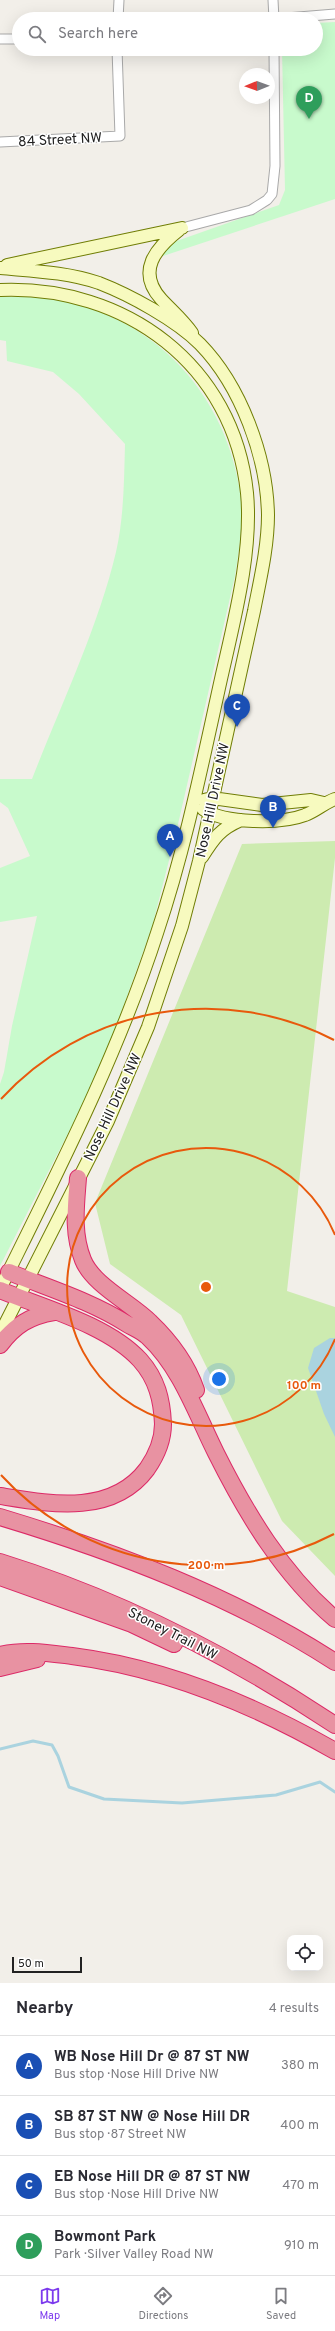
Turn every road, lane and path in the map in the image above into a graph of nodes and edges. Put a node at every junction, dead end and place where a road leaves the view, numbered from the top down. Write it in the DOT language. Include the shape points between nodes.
graph roads {
  1 [pos="120,0"];
  2 [pos="273,0"];
  3 [pos="119,12"];
  4 [pos="274,12"];
  5 [pos="335,14"];
  6 [pos="323,15"];
  7 [pos="12,38"];
  8 [pos="0,39"];
  9 [pos="117,56"];
  10 [pos="274,56"];
  11 [pos="0,142"];
  12 [pos="182,228"];
  13 [pos="0,267"];
  14 [pos="0,290"];
  15 [pos="198,342"];
  16 [pos="212,798"];
  17 [pos="329,801"];
  18 [pos="193,802"];
  19 [pos="208,813"];
  20 [pos="242,820"];
  21 [pos="199,861"];
  22 [pos="78,1178"];
  23 [pos="9,1272"];
  24 [pos="28,1279"];
  25 [pos="0,1290"];
  26 [pos="18,1297"];
  27 [pos="54,1312"];
  28 [pos="0,1334"];
  29 [pos="0,1345"];
  30 [pos="216,1452"];
  31 [pos="0,1496"];
  32 [pos="0,1518"];
  33 [pos="0,1562"];
  34 [pos="0,1577"];
  35 [pos="335,1619"];
  36 [pos="0,1655"];
  37 [pos="81,1657"];
  38 [pos="335,1662"];
  39 [pos="0,1668"];
  40 [pos="251,1674"];
  41 [pos="335,1725"];
  42 [pos="335,1751"];
  1 -- 3 [label="street"];
  2 -- 4 [label="street"];
  5 -- 6 [label="street"];
  7 -- 8 [label="street"];
  9 -- 11 [label="street, 84 Street NW" via="120,136"];
  10 -- 12 [label="street" via="275,166 272,194 252,210"];
  12 -- 13 [label="main road"];
  12 -- 15 [label="main road" via="157,249 151,262 150,276 157,295 185,323"];
  13 -- 15 [label="main road, Nose Hill Drive NW" via="58,273 98,283 133,298"];
  14 -- 18 [label="main road, Nose Hill Drive NW" via="53,292 77,297 103,305 147,328 191,365 218,402 240,450 247,492 246,550 233,623"];
  15 -- 16 [label="main road, Nose Hill Drive NW" via="238,398 254,437 264,480 268,516 262,570"];
  16 -- 17 [label="main road" via="262,804"];
  16 -- 18 [label="main road"];
  16 -- 19 [label="main road, Nose Hill Drive NW"];
  17 -- 20 [label="main road" via="305,815 286,819"];
  18 -- 19 [label="main road"];
  18 -- 23 [label="main road, Nose Hill Drive NW" via="160,925 137,990 79,1128"];
  19 -- 20 [label="main road"];
  19 -- 21 [label="main road, Nose Hill Drive NW"];
  20 -- 21 [label="main road" via="227,826 216,835"];
  21 -- 22 [label="main road, Nose Hill Drive NW" via="182,926 148,1027 108,1121"];
  22 -- 24 [label="main road, Nose Hill Drive NW"];
  22 -- 30 [label="highway" via="76,1232 83,1261 112,1292 150,1321 183,1361 194,1384"];
  23 -- 24 [label="highway"];
  23 -- 25 [label="main road, Nose Hill Drive NW"];
  24 -- 26 [label="main road, Nose Hill Drive NW"];
  24 -- 30 [label="highway" via="93,1305 147,1336 184,1385"];
  25 -- 26 [label="highway"];
  26 -- 27 [label="highway"];
  26 -- 28 [label="main road, Nose Hill Drive NW"];
  27 -- 29 [label="highway" via="25,1320"];
  27 -- 31 [label="highway" via="100,1331 123,1344 150,1372 160,1398 163,1431 160,1445 141,1477 117,1495 83,1503 62,1504"];
  30 -- 35 [label="highway" via="243,1504 264,1537 291,1574"];
  32 -- 38 [label="highway" via="102,1550 178,1580 242,1609"];
  33 -- 40 [label="highway, Stoney Trail NW" via="57,1580 141,1615"];
  34 -- 40 [label="highway" via="132,1624 206,1659"];
  36 -- 37 [label="highway" via="29,1651"];
  37 -- 39 [label="highway" via="44,1658"];
  37 -- 42 [label="highway" via="152,1671 195,1685 244,1704"];
  40 -- 41 [label="highway, Stoney Trail NW"];
}
